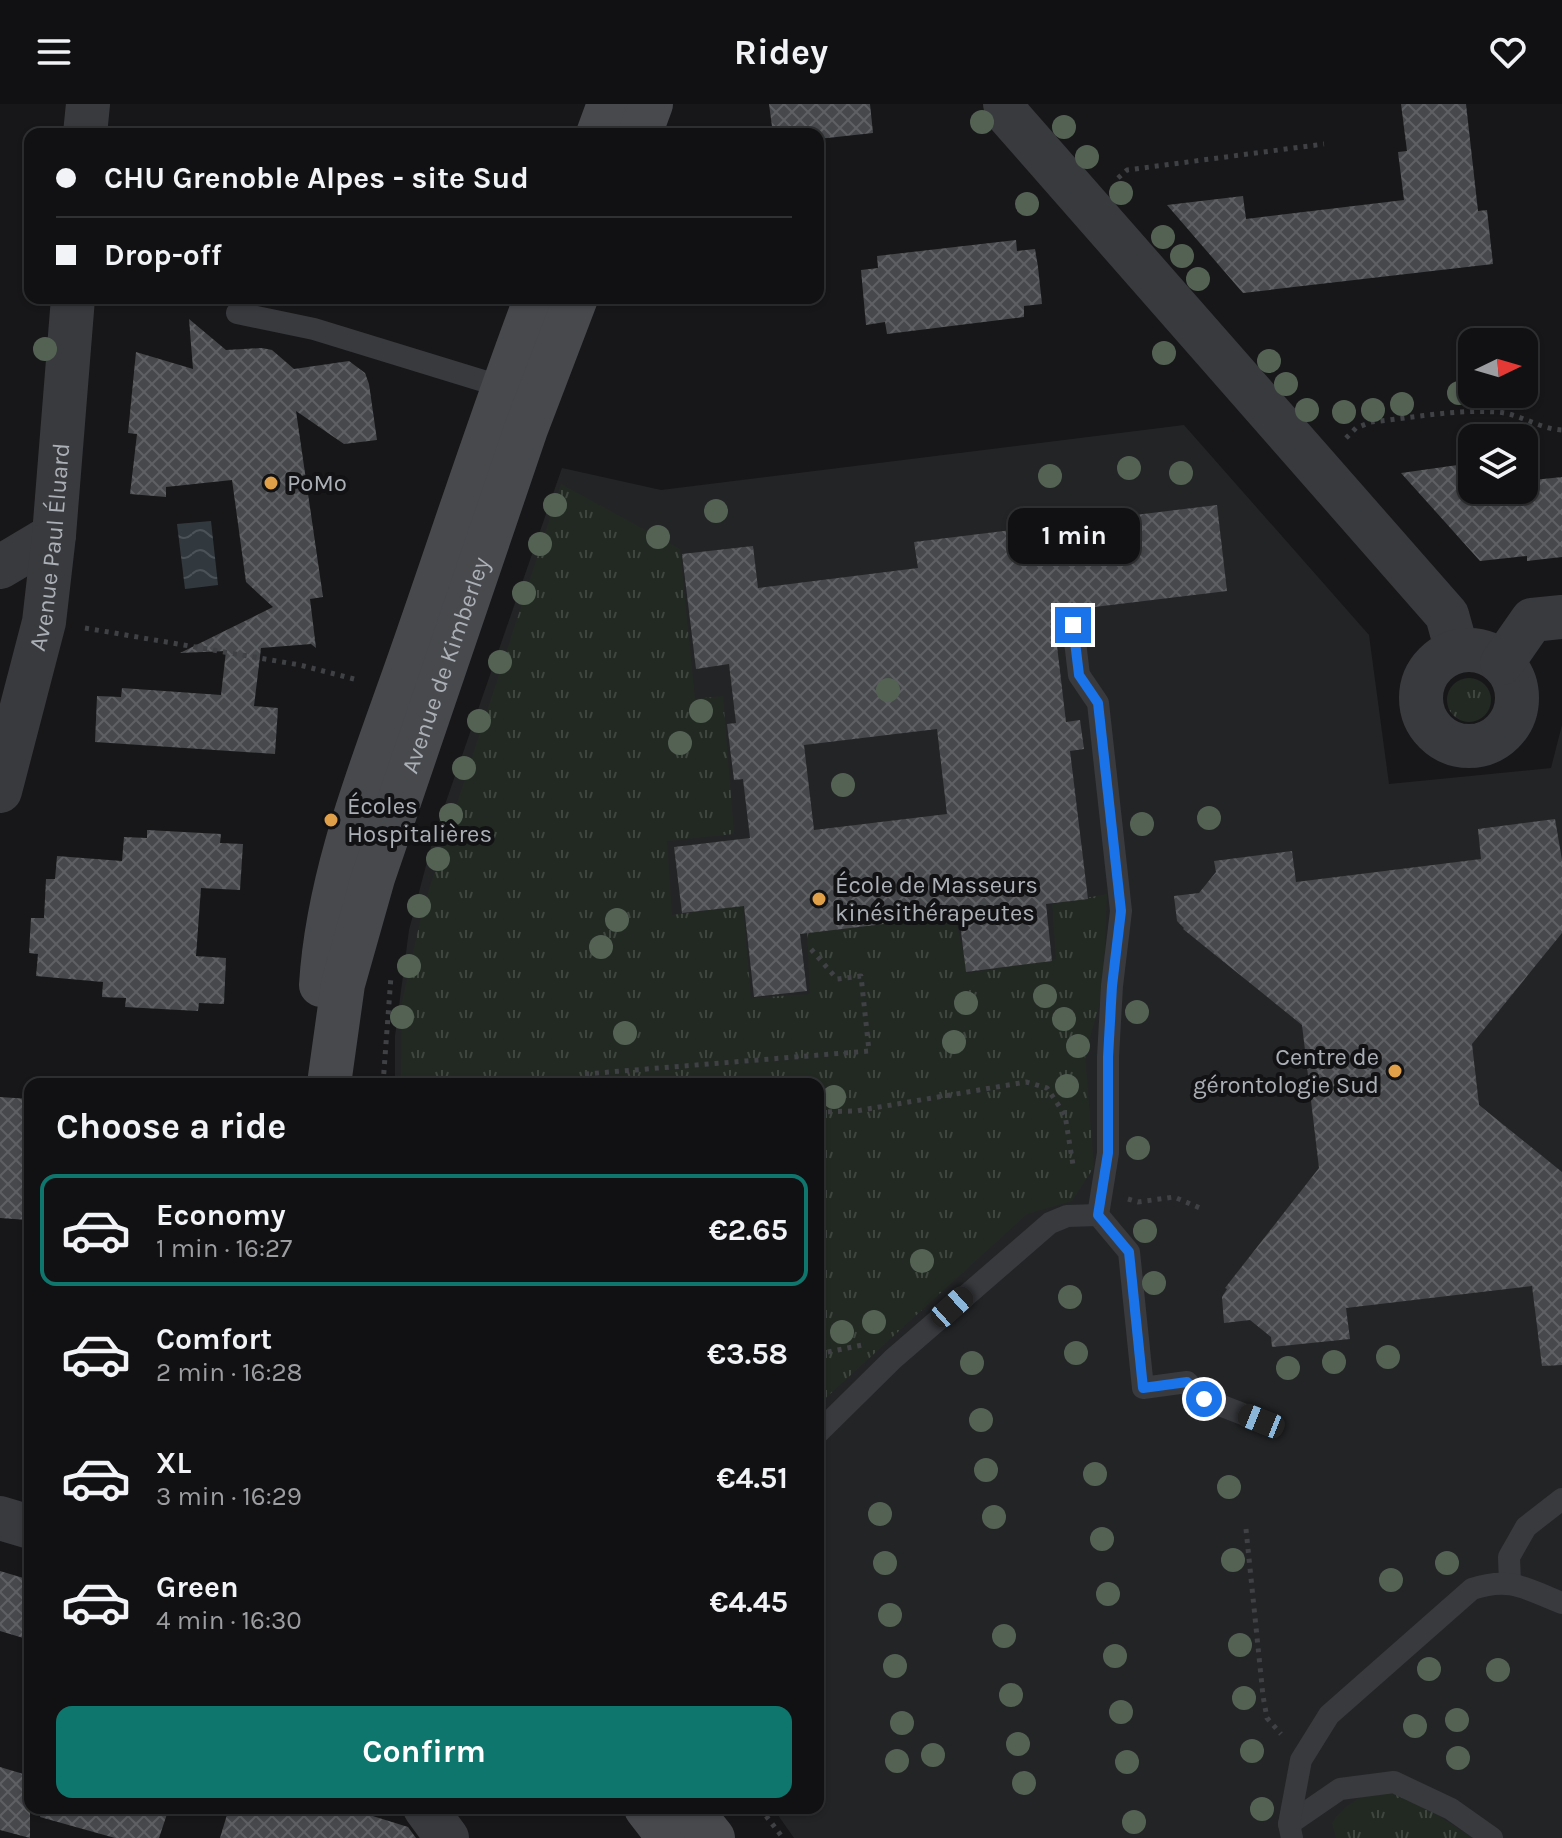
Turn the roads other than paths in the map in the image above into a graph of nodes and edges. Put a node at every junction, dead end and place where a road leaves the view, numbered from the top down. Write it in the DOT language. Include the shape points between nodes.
graph roads {
  1 [pos="88,104"];
  2 [pos="609,104"];
  3 [pos="651,104"];
  4 [pos="1005,104"];
  5 [pos="86,128"];
  6 [pos="600,128"];
  7 [pos="642,128"];
  8 [pos="73,304"];
  9 [pos="534,304"];
  10 [pos="574,304"];
  11 [pos="237,313"];
  12 [pos="503,387"];
  13 [pos="54,535"];
  14 [pos="0,567"];
  15 [pos="1562,617"];
  16 [pos="1073,625"];
  17 [pos="1457,651"];
  18 [pos="1502,663"];
  19 [pos="0,791"];
  20 [pos="327,1078"];
  21 [pos="328,1078"];
  22 [pos="1098,1215"];
  23 [pos="1261,1421"];
  24 [pos="824,1427"];
  25 [pos="1562,1499"];
  26 [pos="0,1518"];
  27 [pos="24,1525"];
  28 [pos="1510,1583"];
  29 [pos="1562,1603"];
  30 [pos="429,1814"];
  31 [pos="651,1814"];
  32 [pos="694,1814"];
  33 [pos="1290,1831"];
  34 [pos="447,1838"];
  35 [pos="669,1838"];
  36 [pos="713,1838"];
  37 [pos="1492,1838"];
  1 -- 5 [label="street"];
  2 -- 6 [label="main road"];
  3 -- 7 [label="main road"];
  4 -- 17 [label="street" via="1009,116 1447,615"];
  8 -- 13 [label="street, Avenue Paul Éluard"];
  9 -- 12 [label="main road, Avenue de Kimberley"];
  10 -- 21 [label="main road, Avenue de Kimberley" via="373,878 343,984"];
  11 -- 12 [label="lane" via="314,329"];
  12 -- 20 [label="main road, Avenue de Kimberley" via="335,883 320,995"];
  13 -- 14 [label="street"];
  13 -- 19 [label="street, Avenue Paul Éluard" via="44,622"];
  15 -- 18 [label="street" via="1532,620"];
  16 -- 22 [label="lane" via="1079,675 1098,703 1121,911 1108,1057 1108,1153"];
  17 -- 18 [label="street" via="1489,654"];
  17 -- 18 [label="street" via="1431,668 1420,697 1430,727 1456,745 1487,743 1510,722 1517,691"];
  22 -- 23 [label="lane" via="1129,1252 1143,1388 1187,1382 1204,1399"];
  22 -- 24 [label="lane" via="1067,1216 1050,1223 893,1359"];
  25 -- 28 [label="lane" via="1526,1527 1509,1557"];
  26 -- 27 [label="street"];
  28 -- 29 [label="lane"];
  28 -- 33 [label="lane" via="1472,1589 1329,1715 1301,1760"];
  30 -- 34 [label="street"];
  31 -- 35 [label="main road"];
  32 -- 36 [label="main road"];
  33 -- 37 [label="lane" via="1340,1789 1394,1782 1451,1809"];
}
